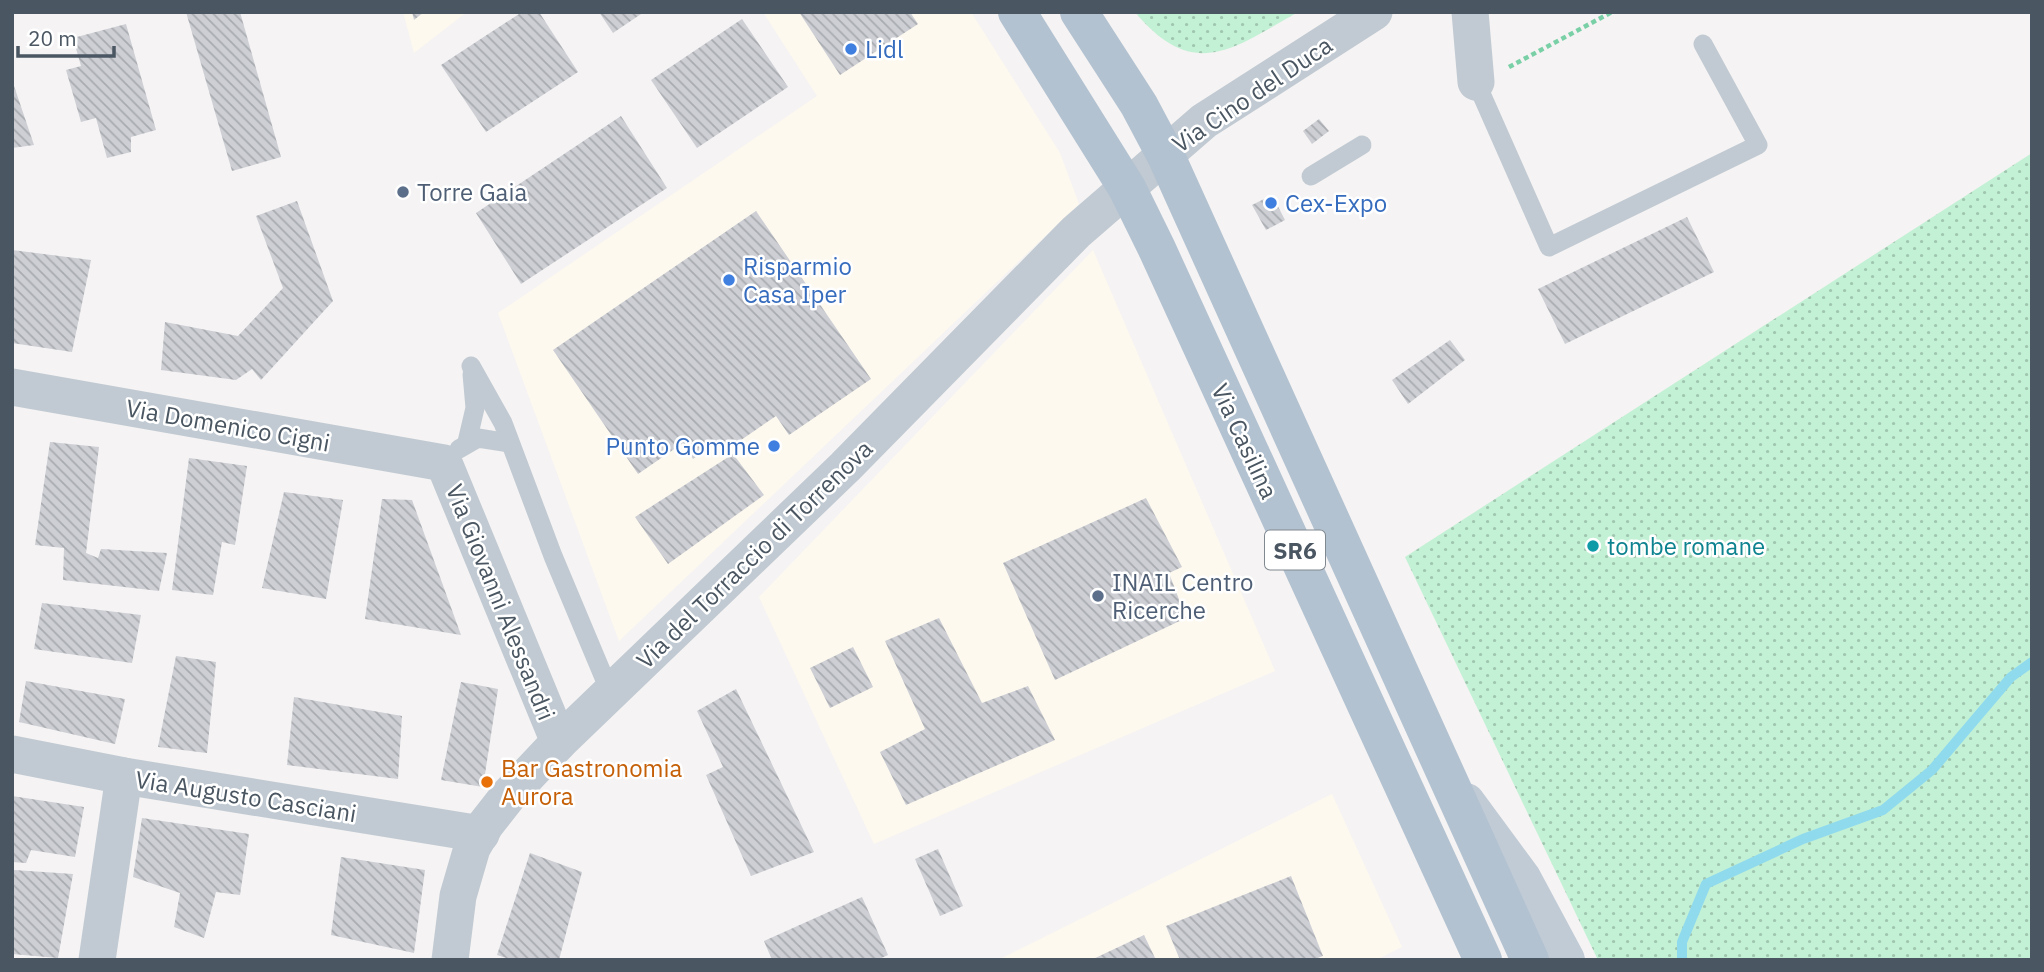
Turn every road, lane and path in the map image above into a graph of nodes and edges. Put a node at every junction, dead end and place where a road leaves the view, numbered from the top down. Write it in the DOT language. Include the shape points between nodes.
graph roads {
  1 [pos="1017,12"];
  2 [pos="1079,12"];
  3 [pos="1374,12"];
  4 [pos="1471,12"];
  5 [pos="1612,12"];
  6 [pos="1703,44"];
  7 [pos="1476,82"];
  8 [pos="1362,145"];
  9 [pos="1165,154"];
  10 [pos="1311,176"];
  11 [pos="1127,188"];
  12 [pos="12,387"];
  13 [pos="510,443"];
  14 [pos="455,452"];
  15 [pos="610,692"];
  16 [pos="559,742"];
  17 [pos="12,754"];
  18 [pos="124,776"];
  19 [pos="1447,778"];
  20 [pos="481,834"];
  21 [pos="1462,914"];
  22 [pos="97,960"];
  23 [pos="450,960"];
  24 [pos="1470,960"];
  25 [pos="1483,960"];
  26 [pos="1530,960"];
  27 [pos="1566,960"];
  1 -- 11 [label="main road, Via Casilina / SR6"];
  2 -- 9 [label="main road, Via Casilina / SR6"];
  3 -- 9 [label="street, Via Cino del Duca" via="1204,121"];
  4 -- 7 [label="street"];
  5 -- 7 [label="path"];
  6 -- 7 [label="lane" via="1758,145 1549,247"];
  8 -- 10 [label="lane"];
  9 -- 11 [label="street, Via Cino del Duca"];
  9 -- 19 [label="main road, Via Casilina / SR6"];
  11 -- 15 [label="street, Via del Torraccio di Torrenova" via="1076,232 845,467"];
  11 -- 21 [label="main road, Via Casilina / SR6"];
  12 -- 14 [label="street, Via Domenico Cigni"];
  13 -- 14 [label="lane" via="484,438"];
  13 -- 14 [label="lane" via="497,408 471,366 475,408"];
  13 -- 15 [label="lane"];
  14 -- 16 [label="street, Via Giovanni Alessandri"];
  15 -- 16 [label="street, Via del Torraccio di Torrenova"];
  16 -- 20 [label="street, Via del Torraccio di Torrenova" via="508,796"];
  17 -- 18 [label="street, Via Augusto Casciani"];
  18 -- 20 [label="street, Via Augusto Casciani"];
  18 -- 22 [label="street"];
  19 -- 26 [label="main road, Via Casilina / SR6"];
  19 -- 27 [label="main road" via="1522,878"];
  20 -- 23 [label="street, Via del Torraccio di Torrenova" via="462,877"];
  21 -- 24 [label="main road"];
  21 -- 25 [label="main road, Via Casilina / SR6"];
}
